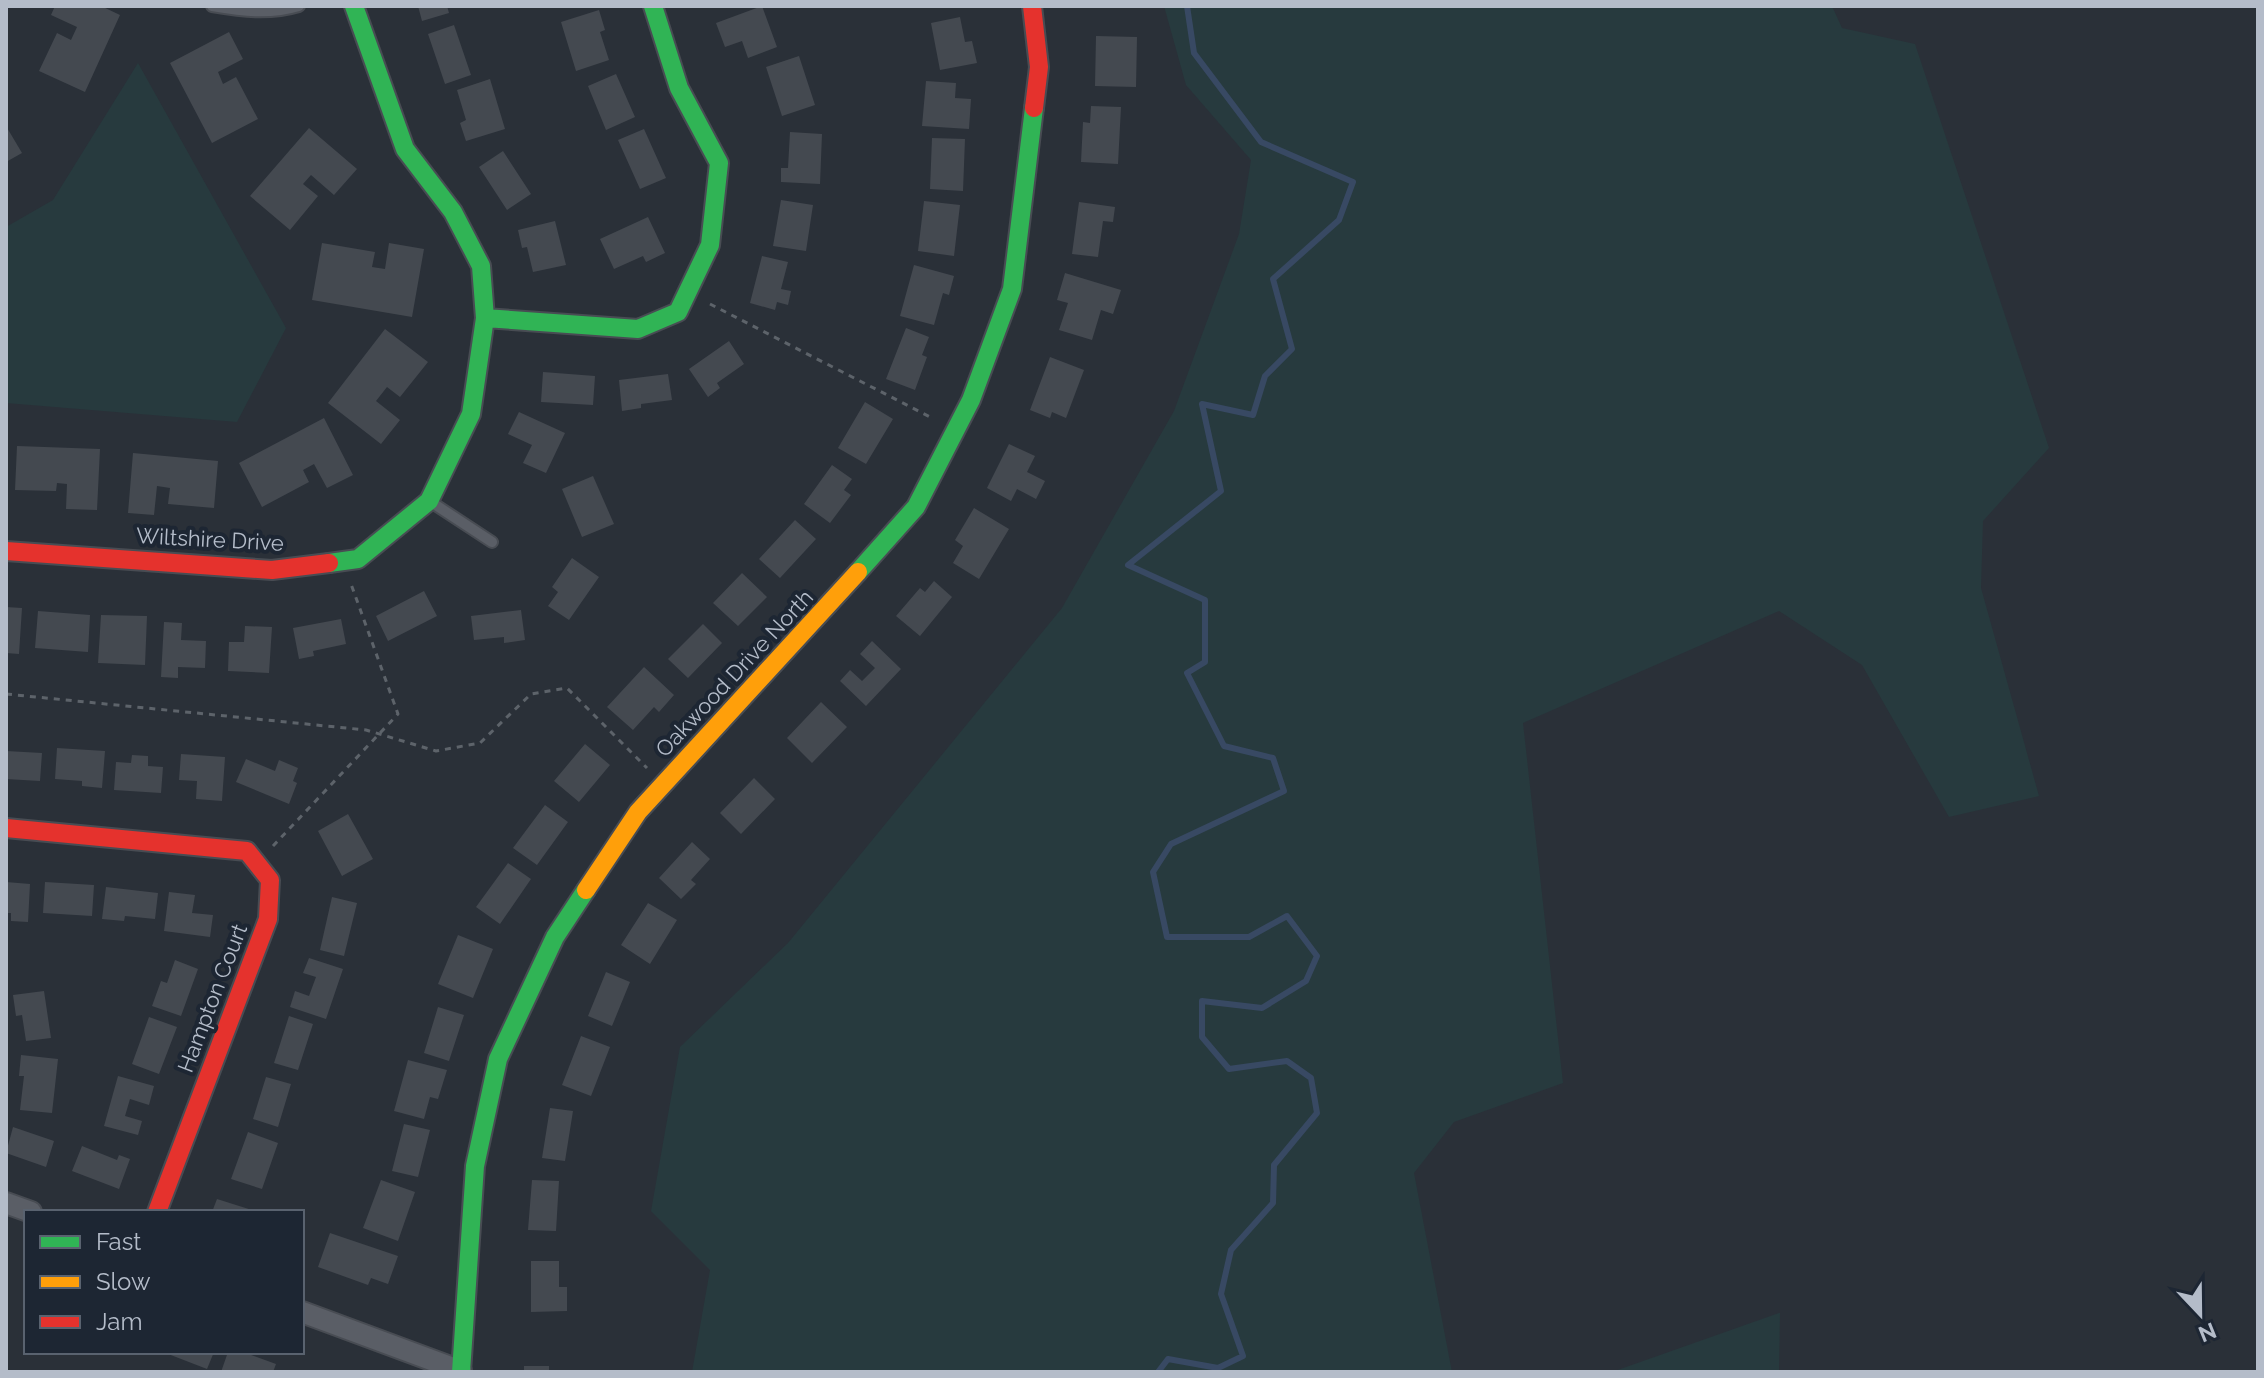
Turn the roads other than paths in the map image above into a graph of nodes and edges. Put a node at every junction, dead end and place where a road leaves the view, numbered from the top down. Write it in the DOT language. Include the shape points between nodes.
graph roads {
  1 [pos="212,6"];
  2 [pos="299,6"];
  3 [pos="354,6"];
  4 [pos="653,6"];
  5 [pos="1032,6"];
  6 [pos="485,318"];
  7 [pos="429,501"];
  8 [pos="492,542"];
  9 [pos="6,551"];
  10 [pos="6,828"];
  11 [pos="6,1203"];
  12 [pos="25,1210"];
  13 [pos="158,1210"];
  14 [pos="304,1313"];
  15 [pos="461,1371"];
  1 -- 2 [label="lane" via="248,12"];
  3 -- 6 [label="street, Wiltshire Drive" via="405,149 453,212 481,266"];
  4 -- 6 [label="street" via="679,88 719,163 710,245 678,312 638,329"];
  5 -- 15 [label="street, Oakwood Drive North" via="1039,67 1012,289 971,400 916,507 638,812 555,937 498,1059 475,1166"];
  6 -- 7 [label="street, Wiltshire Drive" via="471,414"];
  7 -- 8 [label="lane"];
  7 -- 9 [label="street, Wiltshire Drive" via="358,559 272,570"];
  10 -- 13 [label="street, Hampton Court" via="247,851 270,880 268,919"];
  11 -- 12 [label="street"];
  14 -- 15 [label="street"];
}
